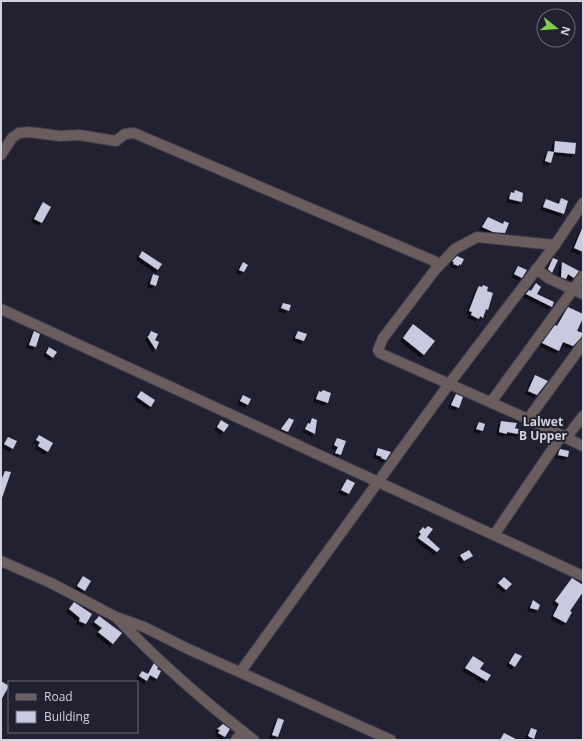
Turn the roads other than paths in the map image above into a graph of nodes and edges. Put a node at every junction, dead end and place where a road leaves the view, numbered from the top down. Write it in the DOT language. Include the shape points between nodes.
graph roads {
  1 [pos="1,155"];
  2 [pos="583,203"];
  3 [pos="555,245"];
  4 [pos="439,266"];
  5 [pos="536,269"];
  6 [pos="583,276"];
  7 [pos="573,289"];
  8 [pos="583,294"];
  9 [pos="1,309"];
  10 [pos="583,344"];
  11 [pos="450,384"];
  12 [pos="491,402"];
  13 [pos="583,416"];
  14 [pos="528,419"];
  15 [pos="564,436"];
  16 [pos="583,446"];
  17 [pos="377,482"];
  18 [pos="494,535"];
  19 [pos="1,561"];
  20 [pos="583,576"];
  21 [pos="116,617"];
  22 [pos="241,671"];
  23 [pos="243,731"];
  24 [pos="236,740"];
  25 [pos="254,740"];
  26 [pos="391,740"];
  1 -- 4 [label="street" via="12,138 19,133 79,135 116,141 125,134 134,133 434,261"];
  2 -- 3 [label="street"];
  3 -- 4 [label="street" via="477,237 455,249"];
  3 -- 5 [label="street"];
  4 -- 11 [label="street" via="383,338 378,350"];
  5 -- 7 [label="street" via="550,279"];
  5 -- 11 [label="street"];
  6 -- 7 [label="street"];
  7 -- 8 [label="street"];
  7 -- 12 [label="street"];
  9 -- 17 [label="street"];
  10 -- 14 [label="street"];
  11 -- 12 [label="street"];
  11 -- 17 [label="street"];
  12 -- 14 [label="street"];
  13 -- 15 [label="street"];
  14 -- 15 [label="street"];
  15 -- 16 [label="street"];
  15 -- 18 [label="street"];
  17 -- 18 [label="street"];
  17 -- 22 [label="street"];
  18 -- 20 [label="street"];
  19 -- 21 [label="street" via="51,583"];
  21 -- 22 [label="street"];
  21 -- 23 [label="street" via="138,641"];
  22 -- 26 [label="street"];
  23 -- 24 [label="street"];
  23 -- 25 [label="street"];
}
